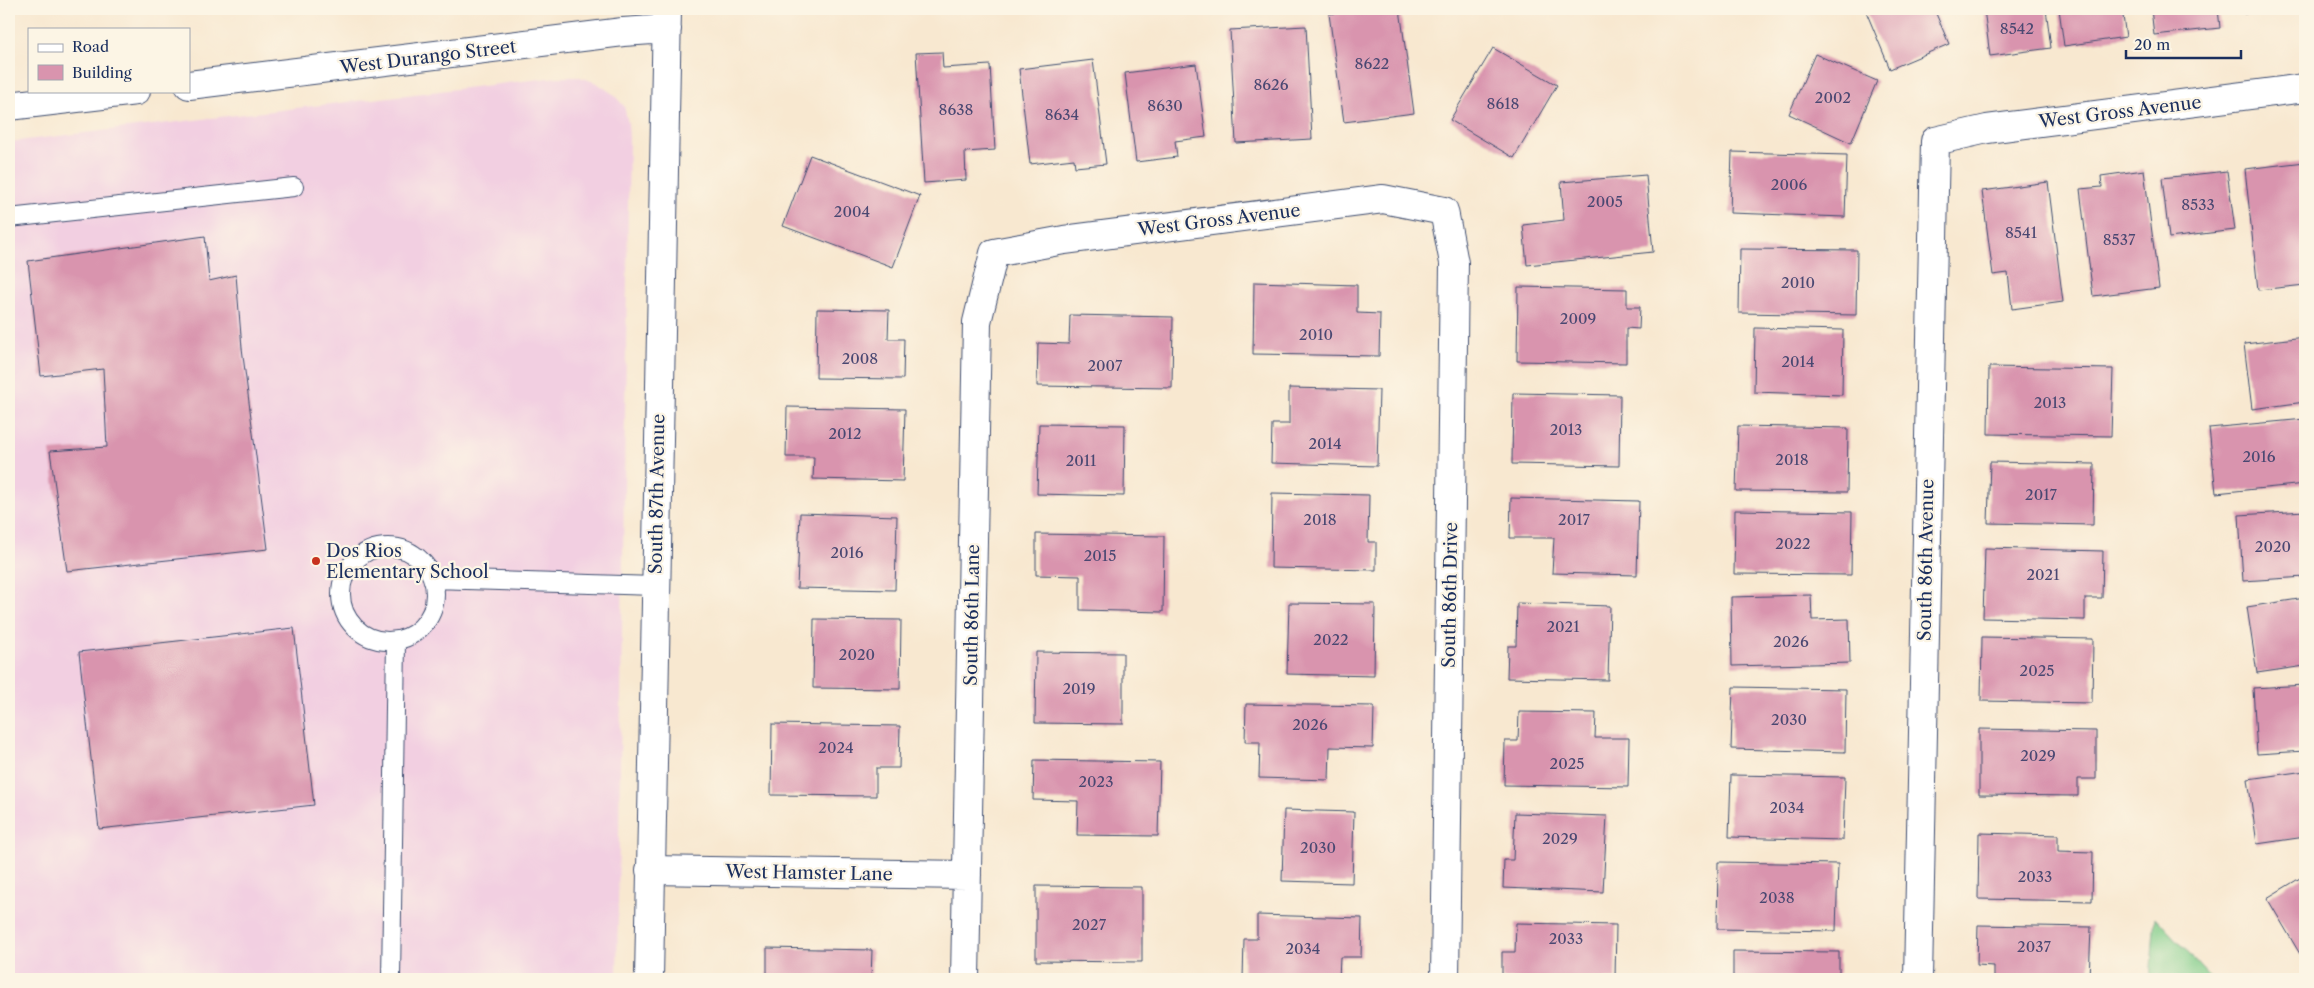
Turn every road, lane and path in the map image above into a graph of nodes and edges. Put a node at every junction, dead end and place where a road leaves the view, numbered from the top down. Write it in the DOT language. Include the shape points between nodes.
graph roads {
  1 [pos="667,19"];
  2 [pos="190,85"];
  3 [pos="2305,88"];
  4 [pos="128,92"];
  5 [pos="9,106"];
  6 [pos="1935,141"];
  7 [pos="294,187"];
  8 [pos="1444,211"];
  9 [pos="9,218"];
  10 [pos="994,253"];
  11 [pos="433,579"];
  12 [pos="655,586"];
  13 [pos="396,641"];
  14 [pos="650,870"];
  15 [pos="967,875"];
  16 [pos="391,979"];
  17 [pos="649,979"];
  18 [pos="966,979"];
  19 [pos="1445,979"];
  20 [pos="1918,979"];
  1 -- 2 [label="street, West Durango Street" via="622,32"];
  1 -- 12 [label="street, South 87th Avenue"];
  3 -- 6 [label="street, West Gross Avenue" via="1987,129"];
  4 -- 5 [label="street"];
  6 -- 20 [label="street, South 86th Avenue"];
  7 -- 9 [label="lane"];
  8 -- 10 [label="street, West Gross Avenue" via="1383,199 1064,240"];
  8 -- 19 [label="street, South 86th Drive" via="1454,263"];
  10 -- 15 [label="street, South 86th Lane" via="978,322"];
  11 -- 12 [label="lane"];
  11 -- 13 [label="lane" via="436,595 424,625 411,636"];
  11 -- 13 [label="lane" via="426,564 399,547 369,550 356,558 347,570 341,583 340,598 352,625 363,636 379,641"];
  12 -- 14 [label="street, South 87th Avenue"];
  13 -- 16 [label="lane"];
  14 -- 15 [label="street, West Hamster Lane"];
  14 -- 17 [label="street, South 87th Avenue"];
  15 -- 18 [label="street, South 86th Lane"];
}
